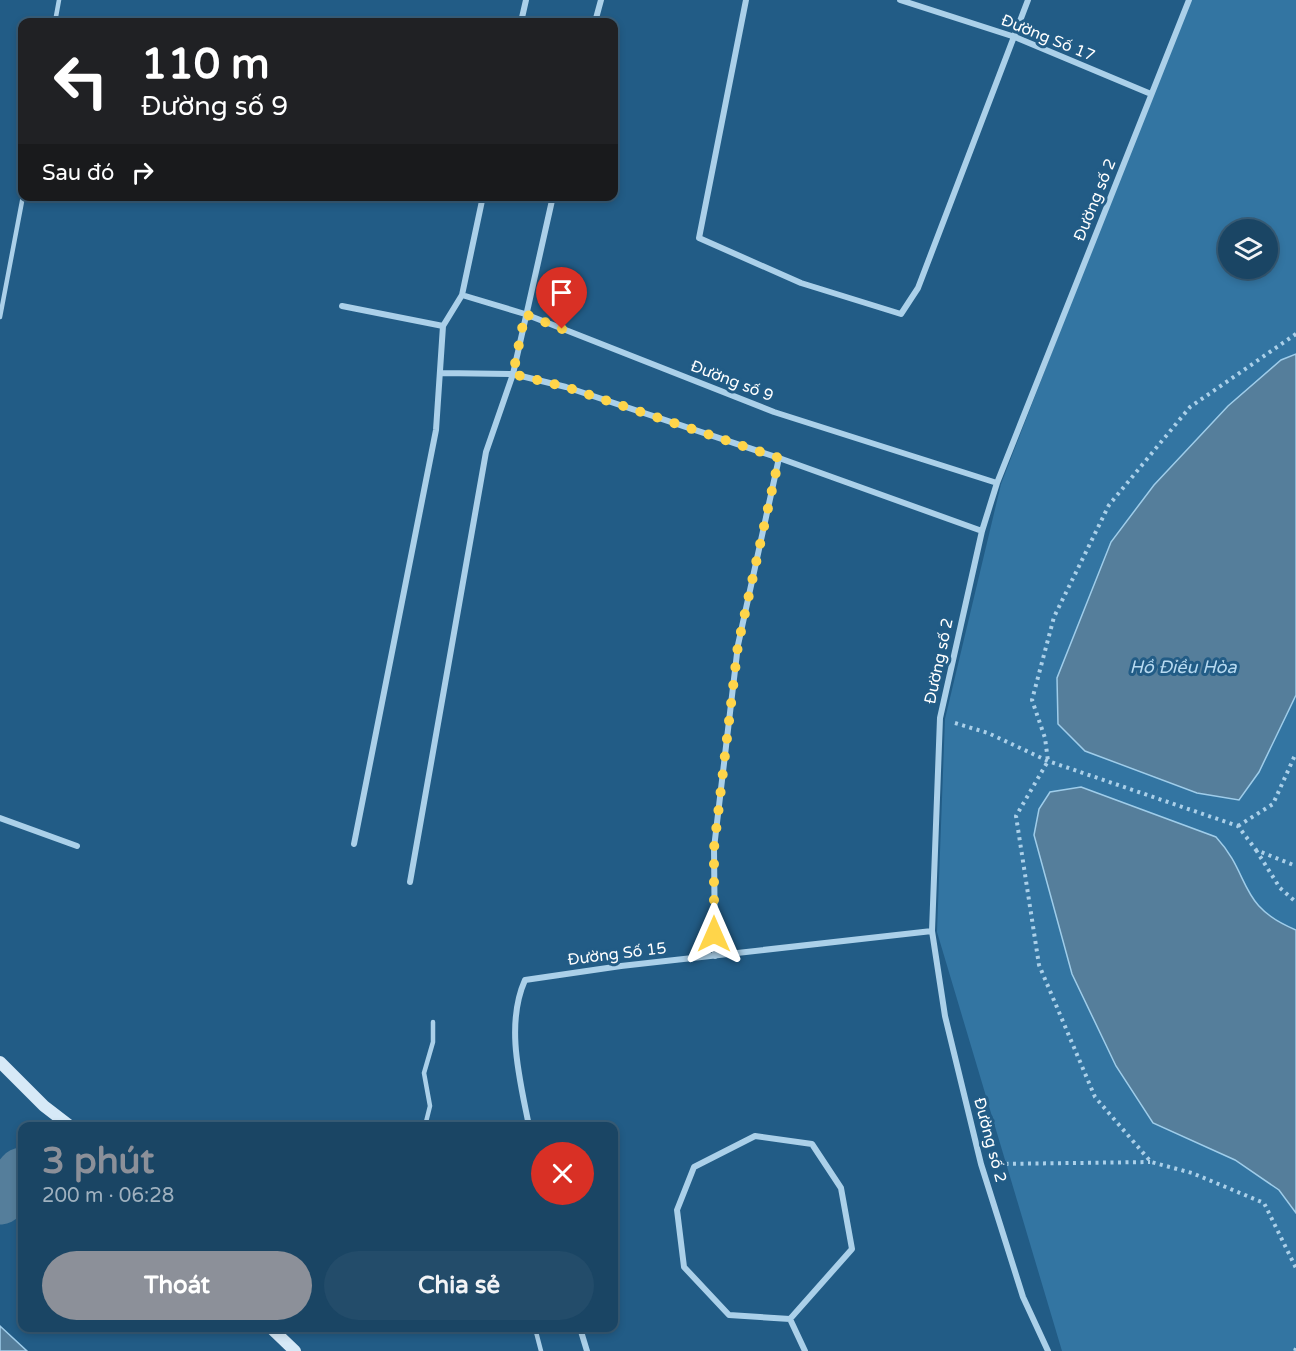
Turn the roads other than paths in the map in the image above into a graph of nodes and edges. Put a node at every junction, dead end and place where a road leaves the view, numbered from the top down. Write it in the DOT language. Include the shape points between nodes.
graph roads {
  1 [pos="59,0"];
  2 [pos="526,0"];
  3 [pos="601,0"];
  4 [pos="746,0"];
  5 [pos="900,0"];
  6 [pos="1028,0"];
  7 [pos="1189,0"];
  8 [pos="56,18"];
  9 [pos="522,18"];
  10 [pos="596,18"];
  11 [pos="1015,37"];
  12 [pos="1151,94"];
  13 [pos="23,201"];
  14 [pos="482,201"];
  15 [pos="552,201"];
  16 [pos="462,295"];
  17 [pos="342,306"];
  18 [pos="525,314"];
  19 [pos="0,317"];
  20 [pos="443,326"];
  21 [pos="442,374"];
  22 [pos="513,374"];
  23 [pos="779,458"];
  24 [pos="997,483"];
  25 [pos="982,531"];
  26 [pos="0,818"];
  27 [pos="354,844"];
  28 [pos="76,846"];
  29 [pos="410,882"];
  30 [pos="932,931"];
  31 [pos="715,956"];
  32 [pos="433,1022"];
  33 [pos="0,1062"];
  34 [pos="65,1122"];
  35 [pos="426,1122"];
  36 [pos="528,1122"];
  37 [pos="790,1319"];
  38 [pos="275,1332"];
  39 [pos="536,1332"];
  40 [pos="581,1332"];
  41 [pos="586,1348"];
  42 [pos="295,1351"];
  43 [pos="541,1351"];
  44 [pos="579,1351"];
  45 [pos="805,1351"];
  46 [pos="1048,1351"];
  1 -- 8 [label="lane"];
  2 -- 9 [label="street"];
  3 -- 10 [label="street"];
  4 -- 11 [label="street" via="699,238 801,283 901,314 918,288"];
  5 -- 11 [label="street, Đường Số 17"];
  6 -- 11 [label="street"];
  7 -- 12 [label="street, Đường số 2"];
  11 -- 12 [label="street, Đường Số 17"];
  12 -- 24 [label="street, Đường số 2"];
  13 -- 19 [label="lane"];
  14 -- 16 [label="street"];
  15 -- 18 [label="street"];
  16 -- 18 [label="street, Đường số 9"];
  16 -- 20 [label="street"];
  17 -- 20 [label="street"];
  18 -- 22 [label="street"];
  18 -- 24 [label="street, Đường số 9" via="774,412"];
  20 -- 21 [label="street"];
  21 -- 22 [label="street"];
  21 -- 27 [label="street" via="436,430"];
  22 -- 23 [label="street" via="566,387"];
  22 -- 29 [label="street" via="486,452"];
  23 -- 25 [label="street"];
  23 -- 31 [label="street" via="738,645 714,848"];
  24 -- 25 [label="street, Đường số 2"];
  25 -- 30 [label="street, Đường số 2" via="940,718"];
  26 -- 28 [label="street"];
  30 -- 31 [label="street, Đường Số 15"];
  30 -- 46 [label="street, Đường số 2" via="945,1016 981,1164 1023,1297"];
  31 -- 36 [label="street, Đường Số 15" via="525,980 516,999 516,1058"];
  32 -- 35 [label="lane" via="433,1042 424,1074 430,1106"];
  33 -- 34 [label="street"];
  37 -- 37 [label="street" via="729,1315 684,1267 677,1210 694,1167 755,1136 812,1144 841,1188 852,1249"];
  37 -- 45 [label="street"];
  38 -- 42 [label="street"];
  39 -- 43 [label="lane"];
  40 -- 41 [label="street"];
  41 -- 44 [label="lane"];
}
